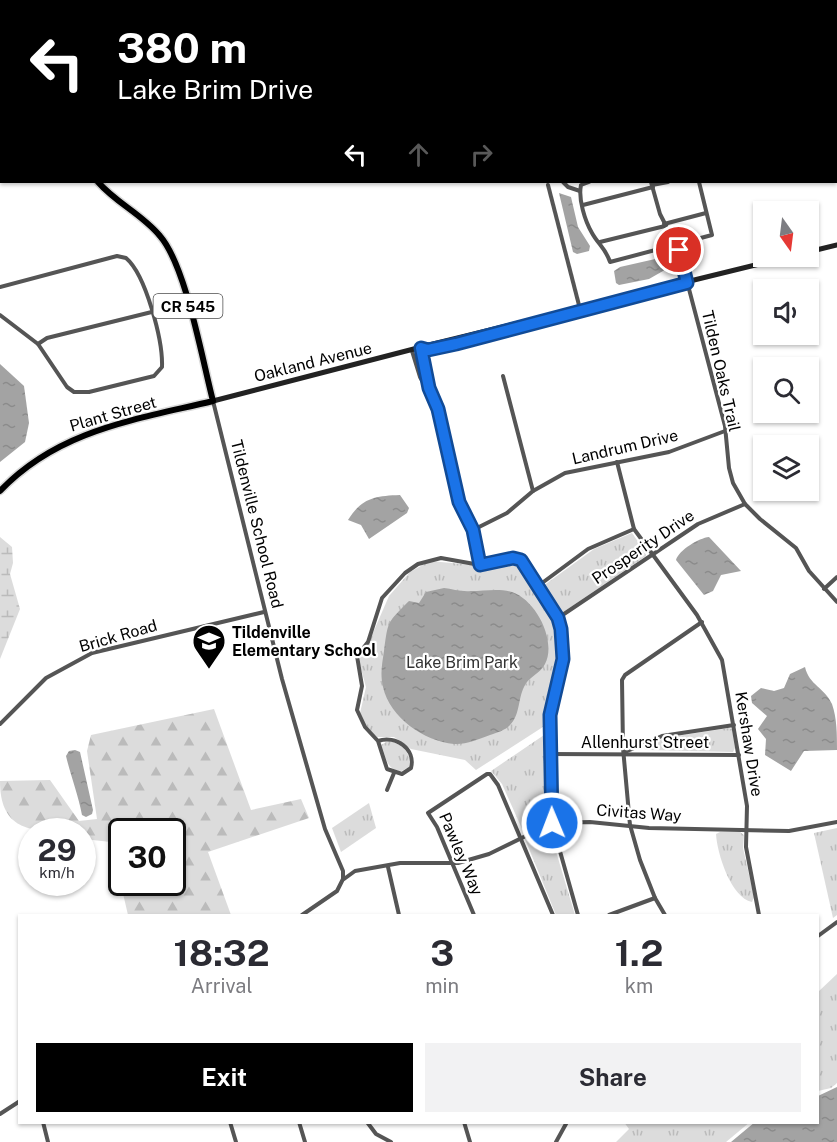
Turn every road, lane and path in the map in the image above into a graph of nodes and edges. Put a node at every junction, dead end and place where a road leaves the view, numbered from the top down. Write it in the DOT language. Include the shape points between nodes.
graph roads {
  1 [pos="99,183"];
  2 [pos="564,183"];
  3 [pos="586,183"];
  4 [pos="699,183"];
  5 [pos="548,185"];
  6 [pos="652,185"];
  7 [pos="580,191"];
  8 [pos="583,205"];
  9 [pos="706,213"];
  10 [pos="665,225"];
  11 [pos="599,242"];
  12 [pos="676,245"];
  13 [pos="837,245"];
  14 [pos="819,249"];
  15 [pos="753,266"];
  16 [pos="687,283"];
  17 [pos="0,286"];
  18 [pos="188,303"];
  19 [pos="580,309"];
  20 [pos="151,311"];
  21 [pos="0,315"];
  22 [pos="38,344"];
  23 [pos="421,348"];
  24 [pos="412,351"];
  25 [pos="503,376"];
  26 [pos="429,388"];
  27 [pos="213,401"];
  28 [pos="725,431"];
  29 [pos="617,462"];
  30 [pos="0,491"];
  31 [pos="533,491"];
  32 [pos="746,504"];
  33 [pos="634,529"];
  34 [pos="473,530"];
  35 [pos="653,555"];
  36 [pos="480,565"];
  37 [pos="837,577"];
  38 [pos="538,586"];
  39 [pos="824,590"];
  40 [pos="837,602"];
  41 [pos="264,612"];
  42 [pos="558,618"];
  43 [pos="702,622"];
  44 [pos="0,724"];
  45 [pos="734,725"];
  46 [pos="378,741"];
  47 [pos="624,752"];
  48 [pos="550,754"];
  49 [pos="739,755"];
  50 [pos="394,773"];
  51 [pos="387,790"];
  52 [pos="837,822"];
  53 [pos="552,823"];
  54 [pos="630,825"];
  55 [pos="746,830"];
  56 [pos="521,836"];
  57 [pos="453,864"];
  58 [pos="388,867"];
  59 [pos="343,879"];
  60 [pos="655,898"];
  61 [pos="303,914"];
  62 [pos="399,914"];
  63 [pos="474,914"];
  64 [pos="553,914"];
  65 [pos="578,914"];
  66 [pos="612,914"];
  67 [pos="664,914"];
  68 [pos="759,914"];
  69 [pos="837,922"];
  70 [pos="819,935"];
  71 [pos="18,1102"];
  72 [pos="0,1114"];
  73 [pos="44,1124"];
  74 [pos="231,1124"];
  75 [pos="300,1124"];
  76 [pos="368,1124"];
  77 [pos="465,1124"];
  78 [pos="566,1124"];
  79 [pos="48,1142"];
  80 [pos="236,1142"];
  81 [pos="305,1142"];
  82 [pos="391,1142"];
  83 [pos="470,1142"];
  84 [pos="556,1142"];
  1 -- 18 [label="main road, Tildenville School Road / CR 545" via="161,237 177,264"];
  2 -- 7 [label="street"];
  3 -- 7 [label="street"];
  4 -- 9 [label="street"];
  5 -- 19 [label="street"];
  6 -- 8 [label="street"];
  6 -- 10 [label="street, Tilden Oaks Trail"];
  7 -- 8 [label="street"];
  8 -- 11 [label="street" via="591,233"];
  9 -- 10 [label="street"];
  9 -- 12 [label="street" via="712,235"];
  10 -- 11 [label="street"];
  10 -- 12 [label="street, Tilden Oaks Trail"];
  11 -- 12 [label="street" via="610,262"];
  12 -- 16 [label="street, Tilden Oaks Trail"];
  13 -- 14 [label="street"];
  15 -- 16 [label="street, Oakland Avenue"];
  16 -- 19 [label="street, Oakland Avenue"];
  16 -- 28 [label="street, Tilden Oaks Trail"];
  17 -- 20 [label="street" via="117,256 132,263"];
  18 -- 20 [label="street"];
  18 -- 27 [label="main road, Tildenville School Road / CR 545"];
  19 -- 23 [label="street, Oakland Avenue"];
  20 -- 22 [label="street" via="47,338"];
  20 -- 22 [label="street" via="162,359 162,367 154,376 74,392"];
  21 -- 22 [label="street"];
  23 -- 24 [label="street, Oakland Avenue"];
  23 -- 26 [label="street"];
  24 -- 26 [label="street" via="420,377"];
  24 -- 27 [label="street, Oakland Avenue"];
  25 -- 31 [label="street"];
  26 -- 34 [label="street" via="438,409 459,502"];
  27 -- 30 [label="main road, Plant Street" via="110,426 68,441 35,459"];
  27 -- 41 [label="street, Tildenville School Road"];
  28 -- 29 [label="street, Landrum Drive" via="669,452"];
  28 -- 32 [label="street, Tilden Oaks Trail" via="733,483"];
  29 -- 31 [label="street, Landrum Drive" via="565,473"];
  29 -- 33 [label="street"];
  31 -- 34 [label="street, Landrum Drive" via="507,513"];
  32 -- 35 [label="street, Prosperity Drive" via="698,524"];
  32 -- 39 [label="street, Tilden Oaks Trail" via="796,548"];
  33 -- 35 [label="street"];
  33 -- 38 [label="street" via="588,549"];
  34 -- 36 [label="street"];
  35 -- 42 [label="street, Prosperity Drive"];
  35 -- 43 [label="street, Kershaw Drive"];
  36 -- 38 [label="street" via="521,560"];
  36 -- 46 [label="street" via="453,559 430,560 405,573 382,598 368,642 357,656 362,686 357,710"];
  37 -- 39 [label="street"];
  38 -- 42 [label="street"];
  39 -- 40 [label="street, Tilden Oaks Trail"];
  41 -- 44 [label="street, Brick Road" via="92,652 46,678"];
  41 -- 59 [label="street, Tildenville School Road" via="325,829"];
  42 -- 48 [label="street" via="563,659 551,709"];
  43 -- 45 [label="street, Kershaw Drive" via="722,660"];
  43 -- 47 [label="street" via="622,678"];
  45 -- 47 [label="street" via="662,736"];
  45 -- 49 [label="street, Kershaw Drive"];
  46 -- 50 [label="street" via="384,763"];
  46 -- 50 [label="street" via="400,742 411,755 412,766 407,772"];
  47 -- 48 [label="street, Allenhurst Street"];
  47 -- 49 [label="street, Allenhurst Street"];
  47 -- 54 [label="street"];
  48 -- 53 [label="street"];
  49 -- 55 [label="street, Kershaw Drive" via="747,806"];
  50 -- 51 [label="street"];
  52 -- 55 [label="street, Civitas Way" via="789,831"];
  53 -- 54 [label="street, Civitas Way"];
  53 -- 56 [label="street, Civitas Way"];
  53 -- 65 [label="street"];
  54 -- 55 [label="street, Civitas Way"];
  54 -- 60 [label="street"];
  55 -- 68 [label="street, Kershaw Drive"];
  56 -- 57 [label="street, Civitas Way" via="489,854"];
  56 -- 57 [label="street, Pawley Way" via="498,785 487,774 428,813"];
  56 -- 64 [label="street, Pawley Way"];
  57 -- 58 [label="street, Civitas Way" via="400,863"];
  57 -- 63 [label="street, Pawley Way"];
  58 -- 59 [label="street, Civitas Way" via="355,872"];
  58 -- 62 [label="street"];
  59 -- 61 [label="street" via="337,891"];
  60 -- 66 [label="street"];
  60 -- 67 [label="street"];
  69 -- 70 [label="street"];
  71 -- 72 [label="street"];
  73 -- 79 [label="street"];
  74 -- 80 [label="street"];
  75 -- 81 [label="street"];
  76 -- 82 [label="street"];
  77 -- 83 [label="street"];
  78 -- 84 [label="street"];
}
